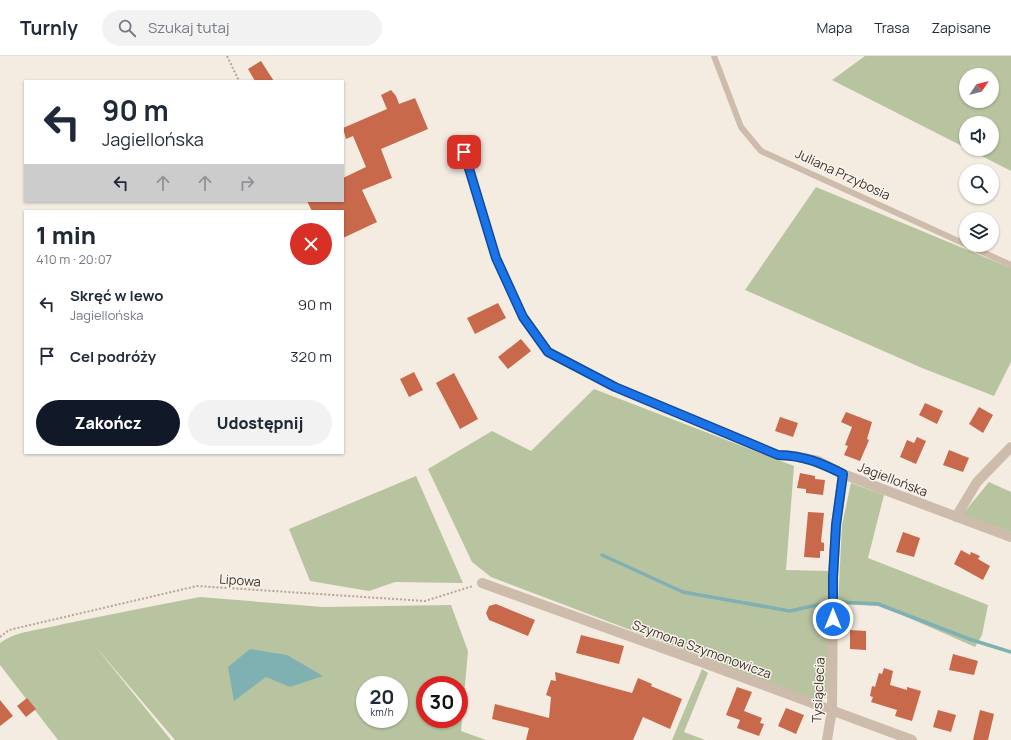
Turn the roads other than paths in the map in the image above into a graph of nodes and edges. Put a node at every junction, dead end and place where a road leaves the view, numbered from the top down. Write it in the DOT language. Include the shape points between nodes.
graph roads {
  1 [pos="714,56"];
  2 [pos="464,152"];
  3 [pos="1011,265"];
  4 [pos="1011,447"];
  5 [pos="778,455"];
  6 [pos="843,474"];
  7 [pos="956,517"];
  8 [pos="1011,537"];
  9 [pos="482,583"];
  10 [pos="832,710"];
  11 [pos="827,740"];
  12 [pos="912,740"];
  1 -- 3 [label="lane, Juliana Przybosia" via="741,127 761,151"];
  2 -- 5 [label="lane, Jagiellońska" via="496,258 523,317 548,352 615,387"];
  4 -- 7 [label="street" via="977,482"];
  5 -- 6 [label="street, Jagiellońska" via="818,461"];
  6 -- 7 [label="street, Jagiellońska"];
  6 -- 10 [label="street, Tysiąclecia" via="836,525 833,577"];
  7 -- 8 [label="street, Jagiellońska"];
  9 -- 10 [label="street, Szymona Szymonowicza"];
  10 -- 11 [label="street, Tysiąclecia"];
  10 -- 12 [label="street, Szymona Szymonowicza"];
}
